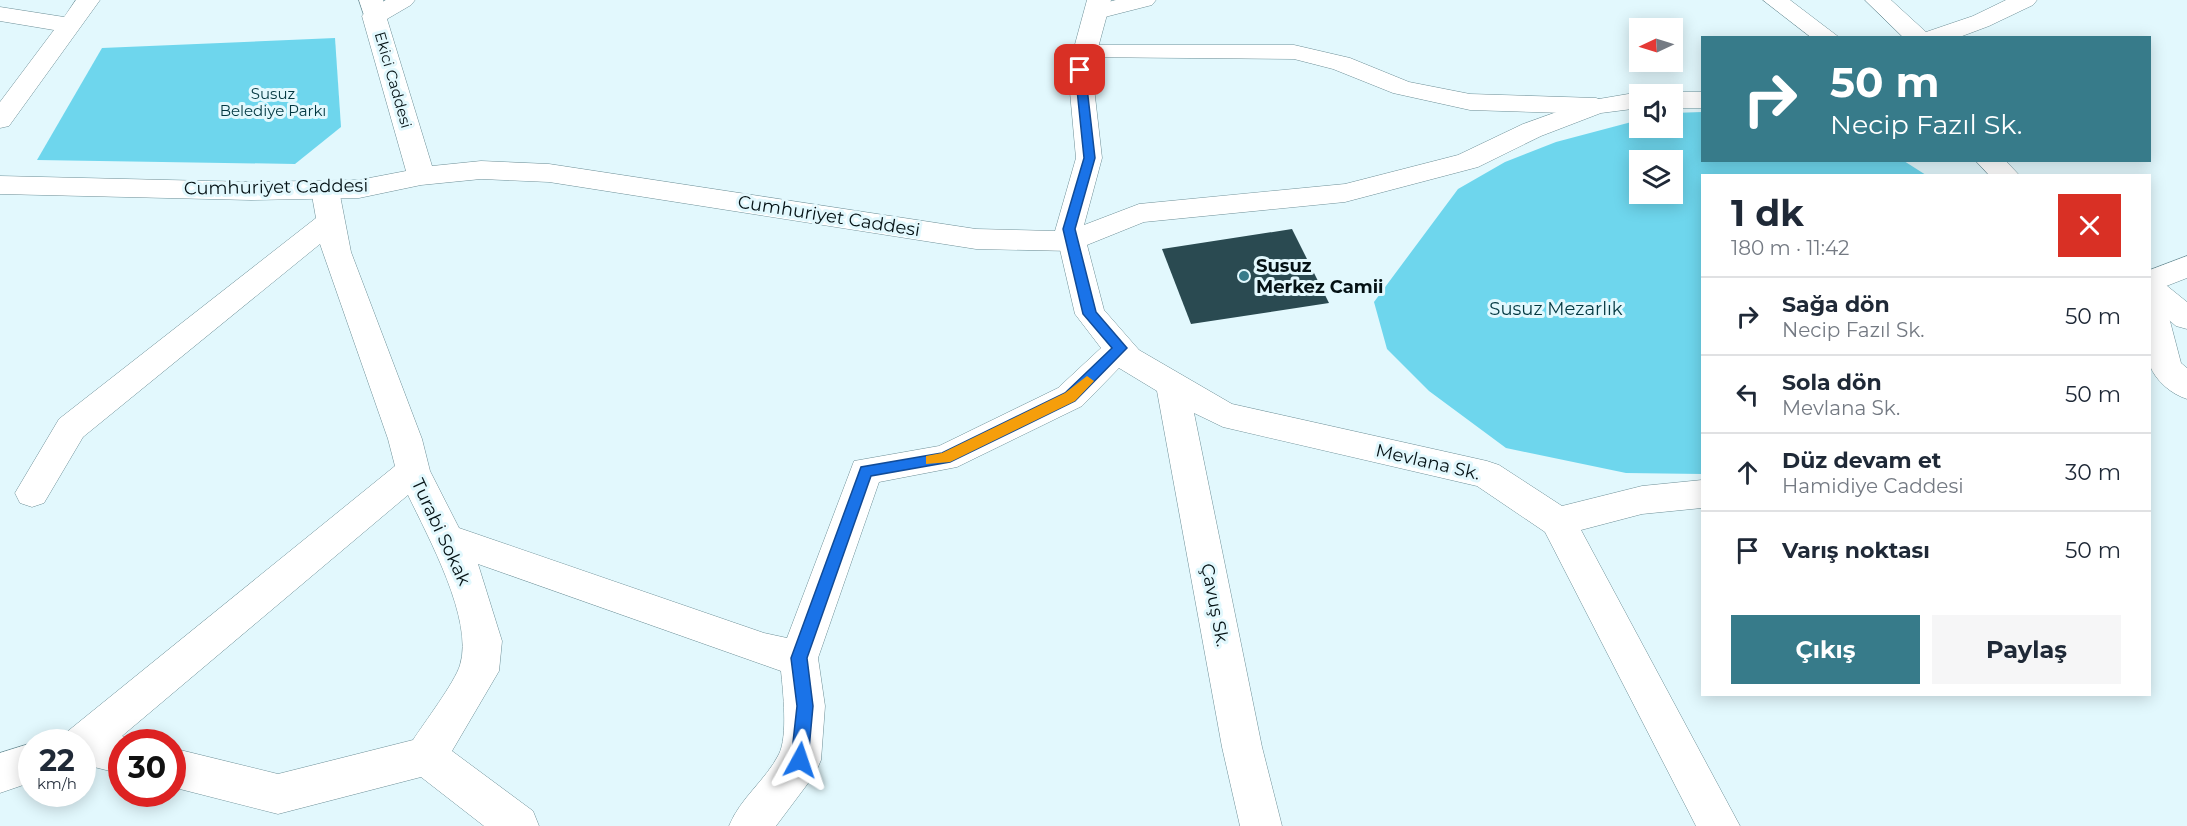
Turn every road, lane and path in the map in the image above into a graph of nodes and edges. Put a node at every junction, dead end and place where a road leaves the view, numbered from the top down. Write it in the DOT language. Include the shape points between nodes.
graph roads {
  1 [pos="87,0"];
  2 [pos="403,0"];
  3 [pos="1144,0"];
  4 [pos="1775,0"];
  5 [pos="1877,0"];
  6 [pos="2025,0"];
  7 [pos="1098,6"];
  8 [pos="373,8"];
  9 [pos="0,14"];
  10 [pos="70,24"];
  11 [pos="1825,36"];
  12 [pos="1917,36"];
  13 [pos="1938,36"];
  14 [pos="1085,52"];
  15 [pos="1683,100"];
  16 [pos="1701,100"];
  17 [pos="1629,101"];
  18 [pos="1596,106"];
  19 [pos="0,120"];
  20 [pos="1990,162"];
  21 [pos="2005,174"];
  22 [pos="421,176"];
  23 [pos="0,185"];
  24 [pos="328,205"];
  25 [pos="1072,241"];
  26 [pos="2187,266"];
  27 [pos="2151,282"];
  28 [pos="2151,289"];
  29 [pos="2151,306"];
  30 [pos="2187,318"];
  31 [pos="1120,348"];
  32 [pos="1172,384"];
  33 [pos="2187,387"];
  34 [pos="412,471"];
  35 [pos="32,493"];
  36 [pos="1701,494"];
  37 [pos="1558,522"];
  38 [pos="446,538"];
  39 [pos="799,658"];
  40 [pos="96,733"];
  41 [pos="426,756"];
  42 [pos="18,767"];
  43 [pos="186,771"];
  44 [pos="0,773"];
  45 [pos="518,826"];
  46 [pos="750,826"];
  47 [pos="1261,826"];
  48 [pos="1719,826"];
  1 -- 10 [label="street"];
  2 -- 8 [label="street, Ekici Caddesi"];
  3 -- 7 [label="street"];
  4 -- 11 [label="street"];
  5 -- 12 [label="street"];
  6 -- 13 [label="street"];
  7 -- 14 [label="street, Mevlana Sk."];
  8 -- 22 [label="street, Ekici Caddesi"];
  9 -- 10 [label="street"];
  10 -- 19 [label="street"];
  14 -- 18 [label="street" via="1294,52 1341,63 1402,88 1470,102"];
  14 -- 25 [label="street, Mevlana Sk." via="1080,70 1089,158 1069,229"];
  15 -- 16 [label="street"];
  17 -- 18 [label="street, Cumhuriyet Caddesi"];
  18 -- 25 [label="street, Cumhuriyet Caddesi" via="1532,130 1468,161 1345,193 1139,213"];
  20 -- 21 [label="street"];
  22 -- 24 [label="street, Cumhuriyet Caddesi" via="359,189"];
  22 -- 25 [label="street, Cumhuriyet Caddesi" via="481,170 549,173 976,239"];
  23 -- 24 [label="street, Cumhuriyet Caddesi" via="251,191"];
  24 -- 34 [label="street, Turabi Sokak" via="336,252 405,439"];
  24 -- 35 [label="street" via="71,428"];
  25 -- 31 [label="street, Mevlana Sk." via="1090,314"];
  26 -- 27 [label="street"];
  28 -- 30 [label="street"];
  29 -- 33 [label="street" via="2166,368"];
  31 -- 32 [label="street, Mevlana Sk." via="1128,358"];
  31 -- 39 [label="street" via="1070,397 945,458 866,471"];
  32 -- 37 [label="street, Mevlana Sk." via="1223,415 1487,475"];
  32 -- 47 [label="street, Çavuş Sk." via="1242,747"];
  34 -- 38 [label="street, Turabi Sokak"];
  34 -- 40 [label="street"];
  36 -- 37 [label="street" via="1642,500"];
  37 -- 48 [label="street, Mevlana Sk."];
  38 -- 39 [label="street" via="764,650"];
  38 -- 41 [label="street, Turabi Sokak" via="465,576 483,641 479,671"];
  39 -- 46 [label="street" via="805,706 800,760"];
  41 -- 43 [label="street" via="278,794"];
  41 -- 45 [label="street"];
  42 -- 44 [label="street"];
}
